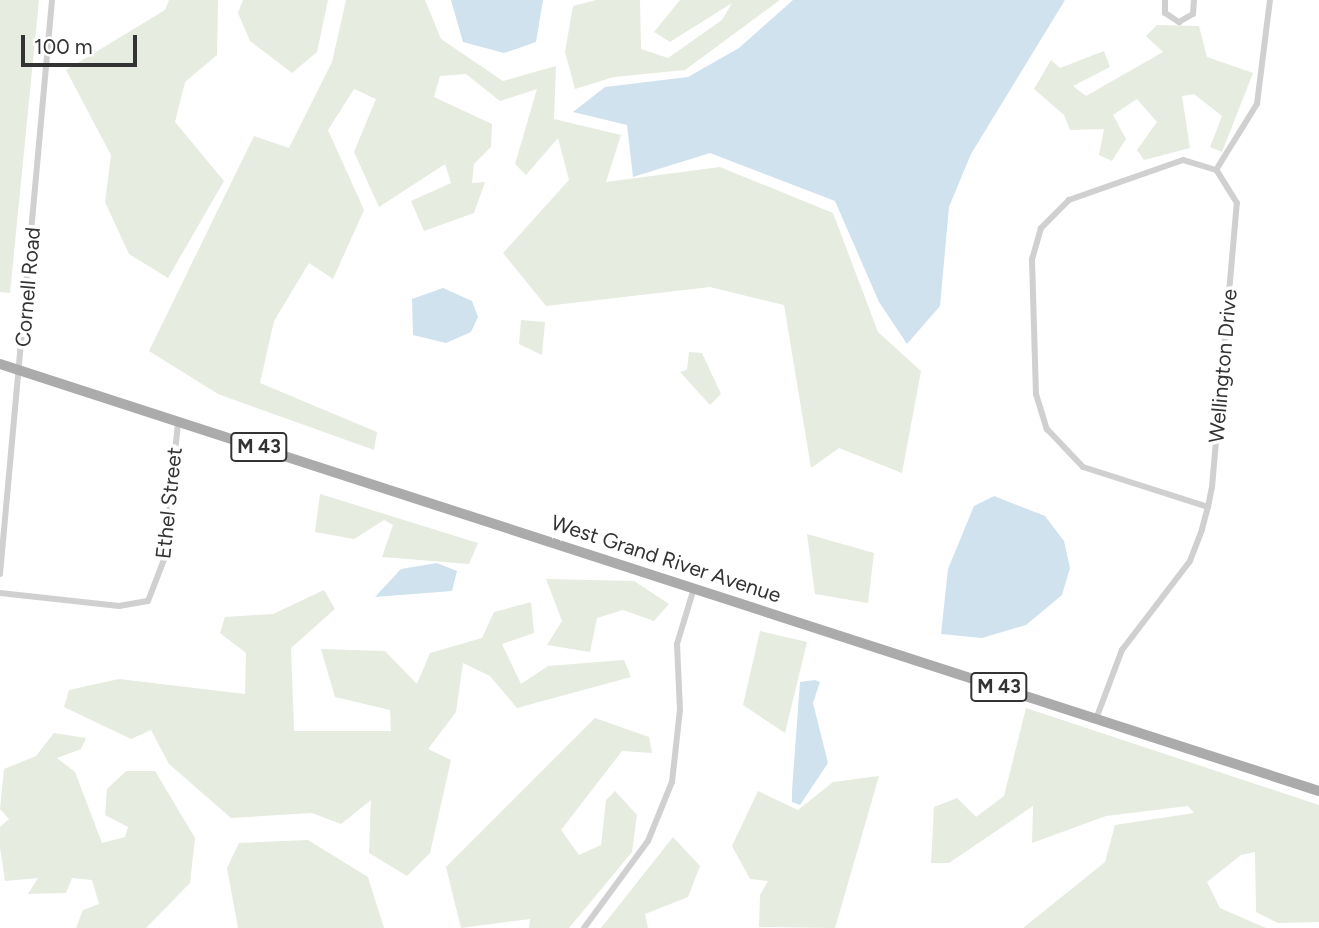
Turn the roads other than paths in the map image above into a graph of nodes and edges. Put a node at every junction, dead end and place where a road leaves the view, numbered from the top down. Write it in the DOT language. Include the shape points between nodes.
graph roads {
  1 [pos="52,0"];
  2 [pos="1165,0"];
  3 [pos="1194,0"];
  4 [pos="1270,0"];
  5 [pos="1216,170"];
  6 [pos="0,363"];
  7 [pos="21,370"];
  8 [pos="178,421"];
  9 [pos="1208,507"];
  10 [pos="0,573"];
  11 [pos="694,588"];
  12 [pos="0,593"];
  13 [pos="1096,719"];
  14 [pos="1319,791"];
  15 [pos="584,928"];
  1 -- 7 [label="street, Cornell Road"];
  2 -- 3 [label="street" via="1165,13 1179,22 1193,14"];
  4 -- 5 [label="street" via="1257,104"];
  5 -- 9 [label="street, Wellington Drive" via="1232,190 1237,218"];
  5 -- 9 [label="street" via="1172,162 1069,200 1041,228 1032,260 1036,394 1052,436 1083,467 1108,479"];
  6 -- 7 [label="main road, West Grand River Avenue / M 43"];
  7 -- 8 [label="main road, West Grand River Avenue / M 43"];
  7 -- 10 [label="street, Cornell Road"];
  8 -- 11 [label="main road, West Grand River Avenue / M 43"];
  8 -- 12 [label="street, Ethel Street" via="165,556 148,601 119,606"];
  9 -- 13 [label="street, Wellington Drive" via="1180,579 1118,657"];
  11 -- 13 [label="main road, West Grand River Avenue / M 43"];
  11 -- 15 [label="street" via="677,644 681,710 672,782 648,841"];
  13 -- 14 [label="main road, West Grand River Avenue / M 43"];
}
